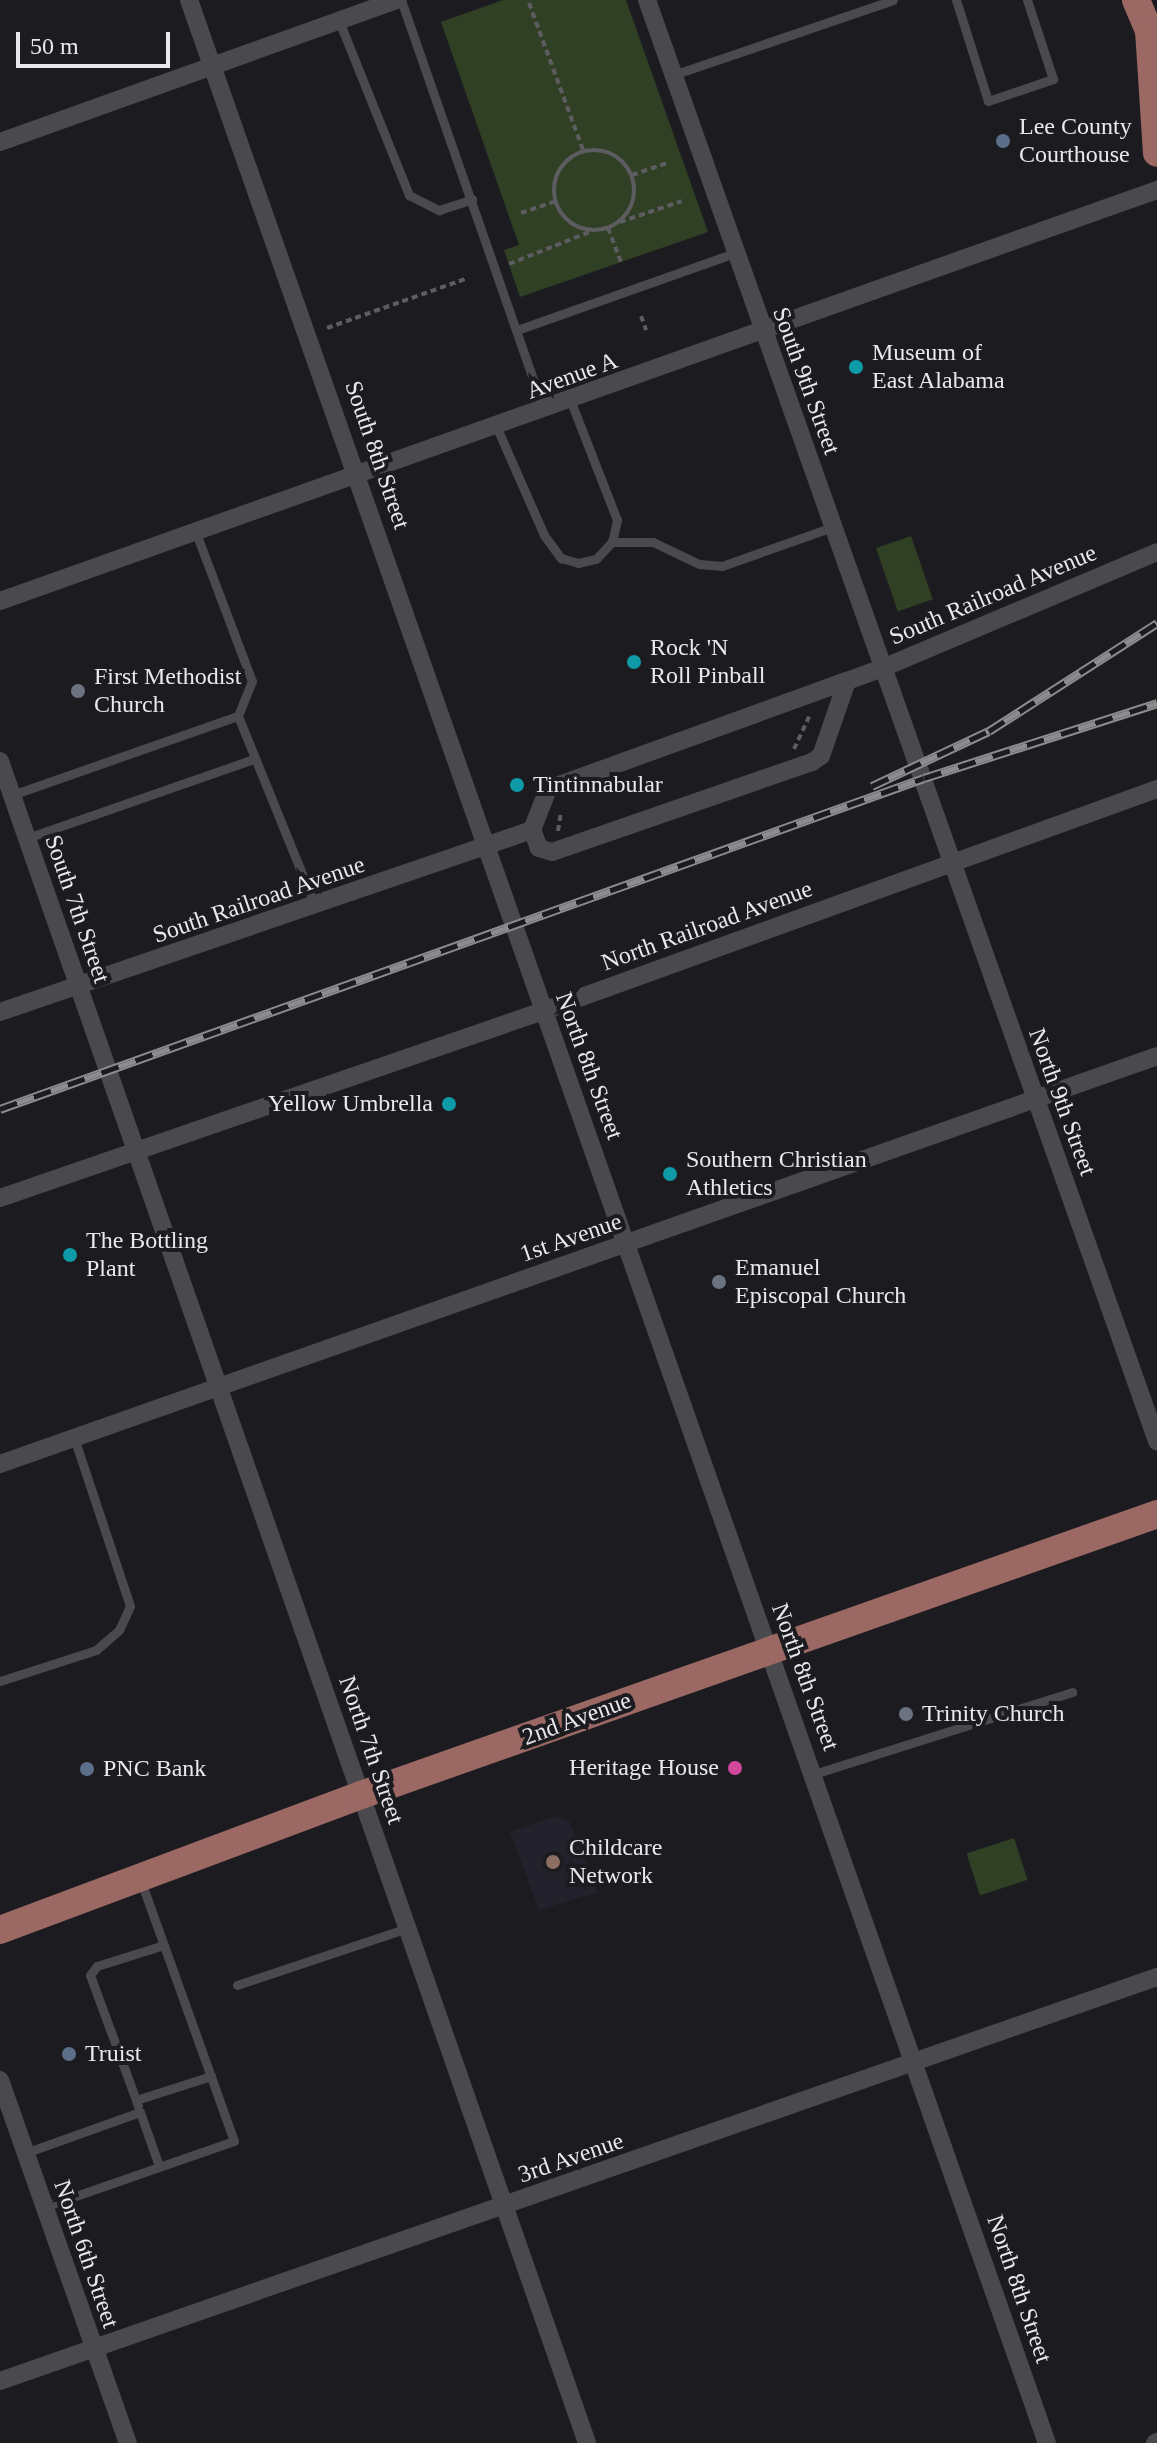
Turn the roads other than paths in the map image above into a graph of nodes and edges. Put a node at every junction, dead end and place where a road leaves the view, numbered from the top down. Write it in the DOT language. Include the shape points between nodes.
graph roads {
  1 [pos="189,0"];
  2 [pos="399,0"];
  3 [pos="647,0"];
  4 [pos="893,0"];
  5 [pos="956,0"];
  6 [pos="1027,0"];
  7 [pos="1136,0"];
  8 [pos="339,21"];
  9 [pos="1154,38"];
  10 [pos="212,66"];
  11 [pos="673,75"];
  12 [pos="0,142"];
  13 [pos="1157,153"];
  14 [pos="1157,190"];
  15 [pos="472,199"];
  16 [pos="735,253"];
  17 [pos="517,330"];
  18 [pos="763,333"];
  19 [pos="571,402"];
  20 [pos="544,411"];
  21 [pos="497,428"];
  22 [pos="360,477"];
  23 [pos="833,527"];
  24 [pos="196,533"];
  25 [pos="612,542"];
  26 [pos="1157,552"];
  27 [pos="0,601"];
  28 [pos="885,667"];
  29 [pos="847,681"];
  30 [pos="238,716"];
  31 [pos="254,759"];
  32 [pos="0,761"];
  33 [pos="924,778"];
  34 [pos="1157,789"];
  35 [pos="12,795"];
  36 [pos="532,830"];
  37 [pos="27,838"];
  38 [pos="487,847"];
  39 [pos="952,860"];
  40 [pos="315,906"];
  41 [pos="515,928"];
  42 [pos="79,986"];
  43 [pos="543,1011"];
  44 [pos="0,1012"];
  45 [pos="1157,1056"];
  46 [pos="110,1072"];
  47 [pos="1035,1099"];
  48 [pos="135,1151"];
  49 [pos="0,1198"];
  50 [pos="625,1244"];
  51 [pos="219,1387"];
  52 [pos="74,1438"];
  53 [pos="1157,1441"];
  54 [pos="0,1464"];
  55 [pos="1157,1514"];
  56 [pos="770,1650"];
  57 [pos="0,1681"];
  58 [pos="1072,1692"];
  59 [pos="814,1774"];
  60 [pos="361,1795"];
  61 [pos="140,1878"];
  62 [pos="407,1928"];
  63 [pos="0,1930"];
  64 [pos="164,1945"];
  65 [pos="1157,1977"];
  66 [pos="237,1985"];
  67 [pos="916,2062"];
  68 [pos="211,2076"];
  69 [pos="2,2090"];
  70 [pos="136,2100"];
  71 [pos="140,2112"];
  72 [pos="25,2153"];
  73 [pos="159,2166"];
  74 [pos="44,2207"];
  75 [pos="505,2207"];
  76 [pos="94,2349"];
  77 [pos="0,2381"];
  78 [pos="128,2443"];
  79 [pos="587,2443"];
  80 [pos="1047,2443"];
  1 -- 10 [label="street, South 8th Street"];
  2 -- 8 [label="street"];
  2 -- 15 [label="lane"];
  3 -- 11 [label="street, South 9th Street"];
  4 -- 11 [label="lane"];
  5 -- 6 [label="lane" via="988,101 1053,79"];
  7 -- 9 [label="main road"];
  8 -- 10 [label="street"];
  8 -- 15 [label="lane" via="409,195 439,210"];
  9 -- 13 [label="main road"];
  10 -- 12 [label="street"];
  10 -- 22 [label="street, South 8th Street"];
  11 -- 16 [label="street, South 9th Street"];
  14 -- 18 [label="street, Avenue A"];
  15 -- 17 [label="lane"];
  16 -- 17 [label="lane"];
  16 -- 18 [label="street, South 9th Street"];
  17 -- 20 [label="lane"];
  18 -- 19 [label="street, Avenue A"];
  18 -- 23 [label="street, South 9th Street"];
  19 -- 20 [label="street, Avenue A"];
  19 -- 25 [label="lane" via="617,520"];
  20 -- 21 [label="street, Avenue A"];
  21 -- 22 [label="street, Avenue A"];
  21 -- 25 [label="lane" via="544,535 561,558 578,563 596,559"];
  22 -- 24 [label="street, Avenue A"];
  22 -- 38 [label="street, South 8th Street"];
  23 -- 25 [label="lane" via="722,566 699,564 653,542"];
  23 -- 28 [label="street, South 9th Street"];
  24 -- 27 [label="street, Avenue A"];
  24 -- 30 [label="lane" via="252,681"];
  26 -- 28 [label="street, South Railroad Avenue"];
  28 -- 29 [label="street, South Railroad Avenue"];
  28 -- 33 [label="street, South 9th Street"];
  29 -- 36 [label="street, South Railroad Avenue" via="548,789"];
  29 -- 36 [label="street" via="821,756 812,762 552,852 539,848"];
  30 -- 31 [label="lane"];
  30 -- 35 [label="lane"];
  31 -- 37 [label="lane"];
  31 -- 40 [label="lane"];
  32 -- 35 [label="street, South 7th Street"];
  33 -- 39 [label="street, North 9th Street"];
  34 -- 39 [label="street, North Railroad Avenue"];
  35 -- 37 [label="street, South 7th Street"];
  36 -- 38 [label="street, South Railroad Avenue"];
  37 -- 42 [label="street, South 7th Street"];
  38 -- 40 [label="street, South Railroad Avenue"];
  38 -- 41 [label="street, South 8th Street"];
  39 -- 43 [label="street, North Railroad Avenue"];
  39 -- 47 [label="street, North 9th Street"];
  40 -- 42 [label="street, South Railroad Avenue"];
  41 -- 43 [label="street, North 8th Street"];
  42 -- 44 [label="street, South Railroad Avenue"];
  42 -- 46 [label="street, South 7th Street"];
  43 -- 48 [label="street, North Railroad Avenue"];
  43 -- 50 [label="street, North 8th Street"];
  45 -- 47 [label="street, 1st Avenue"];
  46 -- 48 [label="street, North 7th Street"];
  47 -- 50 [label="street, 1st Avenue"];
  47 -- 53 [label="street, North 9th Street"];
  48 -- 49 [label="street, North Railroad Avenue"];
  48 -- 51 [label="street, North 7th Street"];
  50 -- 51 [label="street, 1st Avenue"];
  50 -- 56 [label="street, North 8th Street"];
  51 -- 52 [label="street, 1st Avenue"];
  51 -- 60 [label="street, North 7th Street"];
  52 -- 54 [label="street, 1st Avenue"];
  52 -- 57 [label="lane" via="130,1606 119,1630 96,1650"];
  55 -- 56 [label="main road, 2nd Avenue"];
  56 -- 59 [label="street, North 8th Street"];
  56 -- 60 [label="main road, 2nd Avenue"];
  58 -- 59 [label="lane"];
  59 -- 67 [label="street, North 8th Street"];
  60 -- 61 [label="main road, 2nd Avenue"];
  60 -- 62 [label="street, North 7th Street"];
  61 -- 63 [label="main road, 2nd Avenue"];
  61 -- 64 [label="lane"];
  62 -- 66 [label="lane"];
  62 -- 75 [label="street, North 7th Street"];
  64 -- 68 [label="lane"];
  64 -- 70 [label="lane" via="97,1966 90,1975"];
  65 -- 67 [label="street, 3rd Avenue"];
  67 -- 75 [label="street, 3rd Avenue"];
  67 -- 80 [label="street, North 8th Street"];
  68 -- 70 [label="lane"];
  68 -- 73 [label="lane" via="234,2141"];
  69 -- 72 [label="street, North 6th Street"];
  70 -- 71 [label="lane"];
  71 -- 72 [label="lane"];
  71 -- 73 [label="lane"];
  72 -- 74 [label="street, North 6th Street"];
  73 -- 74 [label="lane"];
  74 -- 76 [label="street, North 6th Street"];
  75 -- 76 [label="street, 3rd Avenue"];
  75 -- 79 [label="street, North 7th Street"];
  76 -- 77 [label="street, 3rd Avenue"];
  76 -- 78 [label="street, North 6th Street"];
}
